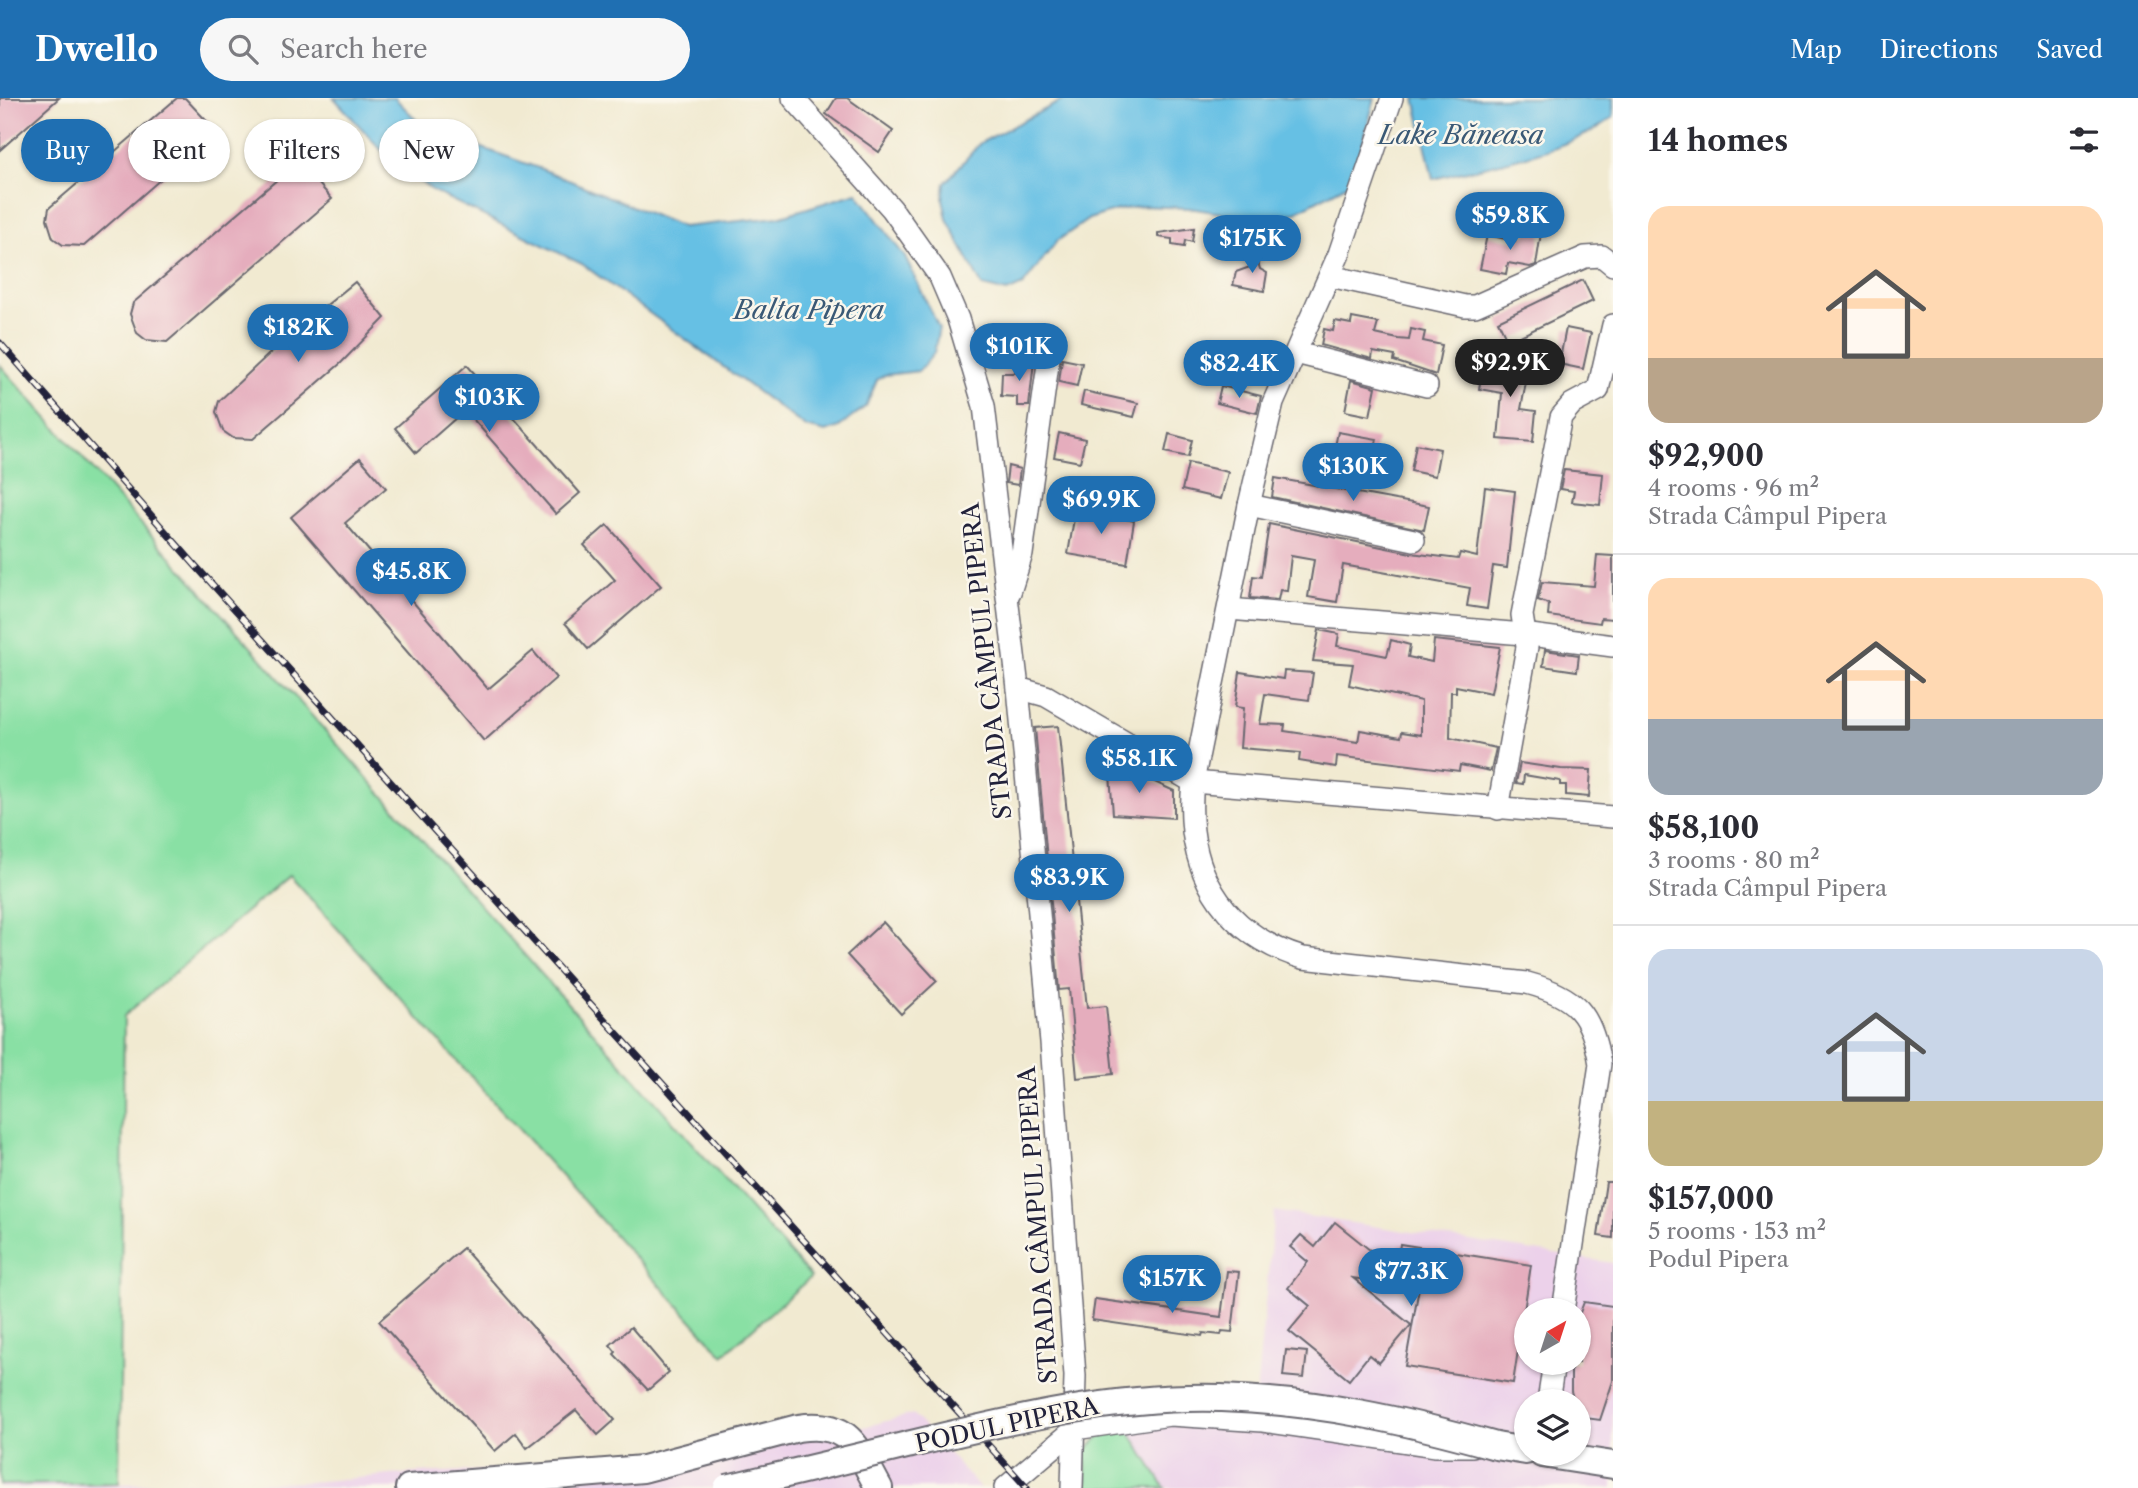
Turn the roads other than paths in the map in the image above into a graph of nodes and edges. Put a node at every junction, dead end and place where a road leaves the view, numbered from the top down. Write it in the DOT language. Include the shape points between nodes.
graph roads {
  1 [pos="793,98"];
  2 [pos="1392,98"];
  3 [pos="1613,265"];
  4 [pos="1330,276"];
  5 [pos="1613,325"];
  6 [pos="1051,342"];
  7 [pos="1296,353"];
  8 [pos="1427,386"];
  9 [pos="1249,505"];
  10 [pos="1414,540"];
  11 [pos="1008,598"];
  12 [pos="1229,609"];
  13 [pos="1523,634"];
  14 [pos="1613,646"];
  15 [pos="1018,688"];
  16 [pos="1193,782"];
  17 [pos="1498,809"];
  18 [pos="1613,817"];
  19 [pos="1565,1298"];
  20 [pos="1075,1429"];
  21 [pos="1496,1446"];
  22 [pos="1514,1449"];
  23 [pos="1591,1462"];
  24 [pos="1613,1465"];
  25 [pos="409,1488"];
  26 [pos="727,1488"];
  27 [pos="880,1488"];
  28 [pos="1006,1488"];
  29 [pos="1072,1488"];
  1 -- 11 [label="street, STRADA CÂMPUL PIPERA" via="892,209 940,277 982,395"];
  2 -- 4 [label="street"];
  3 -- 4 [label="street" via="1602,256 1585,257 1475,306"];
  4 -- 7 [label="street"];
  5 -- 13 [label="street" via="1598,390 1572,404 1561,417 1522,615"];
  6 -- 11 [label="street" via="1022,554"];
  7 -- 8 [label="street"];
  7 -- 9 [label="street" via="1273,403"];
  9 -- 10 [label="street"];
  9 -- 12 [label="street"];
  11 -- 15 [label="street, STRADA CÂMPUL PIPERA"];
  12 -- 13 [label="street"];
  12 -- 16 [label="street"];
  13 -- 14 [label="street"];
  13 -- 17 [label="street" via="1527,647"];
  15 -- 16 [label="street" via="1046,696"];
  15 -- 20 [label="street, STRADA CÂMPUL PIPERA" via="1051,1042 1076,1377"];
  16 -- 17 [label="street"];
  16 -- 19 [label="street" via="1193,837 1205,874 1216,900 1253,936 1303,958 1514,981 1555,990 1576,1004 1597,1041 1600,1064"];
  17 -- 18 [label="street"];
  20 -- 21 [label="street" via="1170,1415 1264,1421 1436,1446"];
  20 -- 28 [label="street"];
  20 -- 29 [label="street, STRADA CÂMPUL PIPERA"];
  21 -- 22 [label="main road, PODUL PIPERA"];
  21 -- 26 [label="main road, PODUL PIPERA, bridge" via="1349,1410 1218,1398 1138,1401 1047,1412"];
  23 -- 24 [label="main road"];
  25 -- 27 [label="main road" via="643,1469 821,1426 851,1437"];
}
